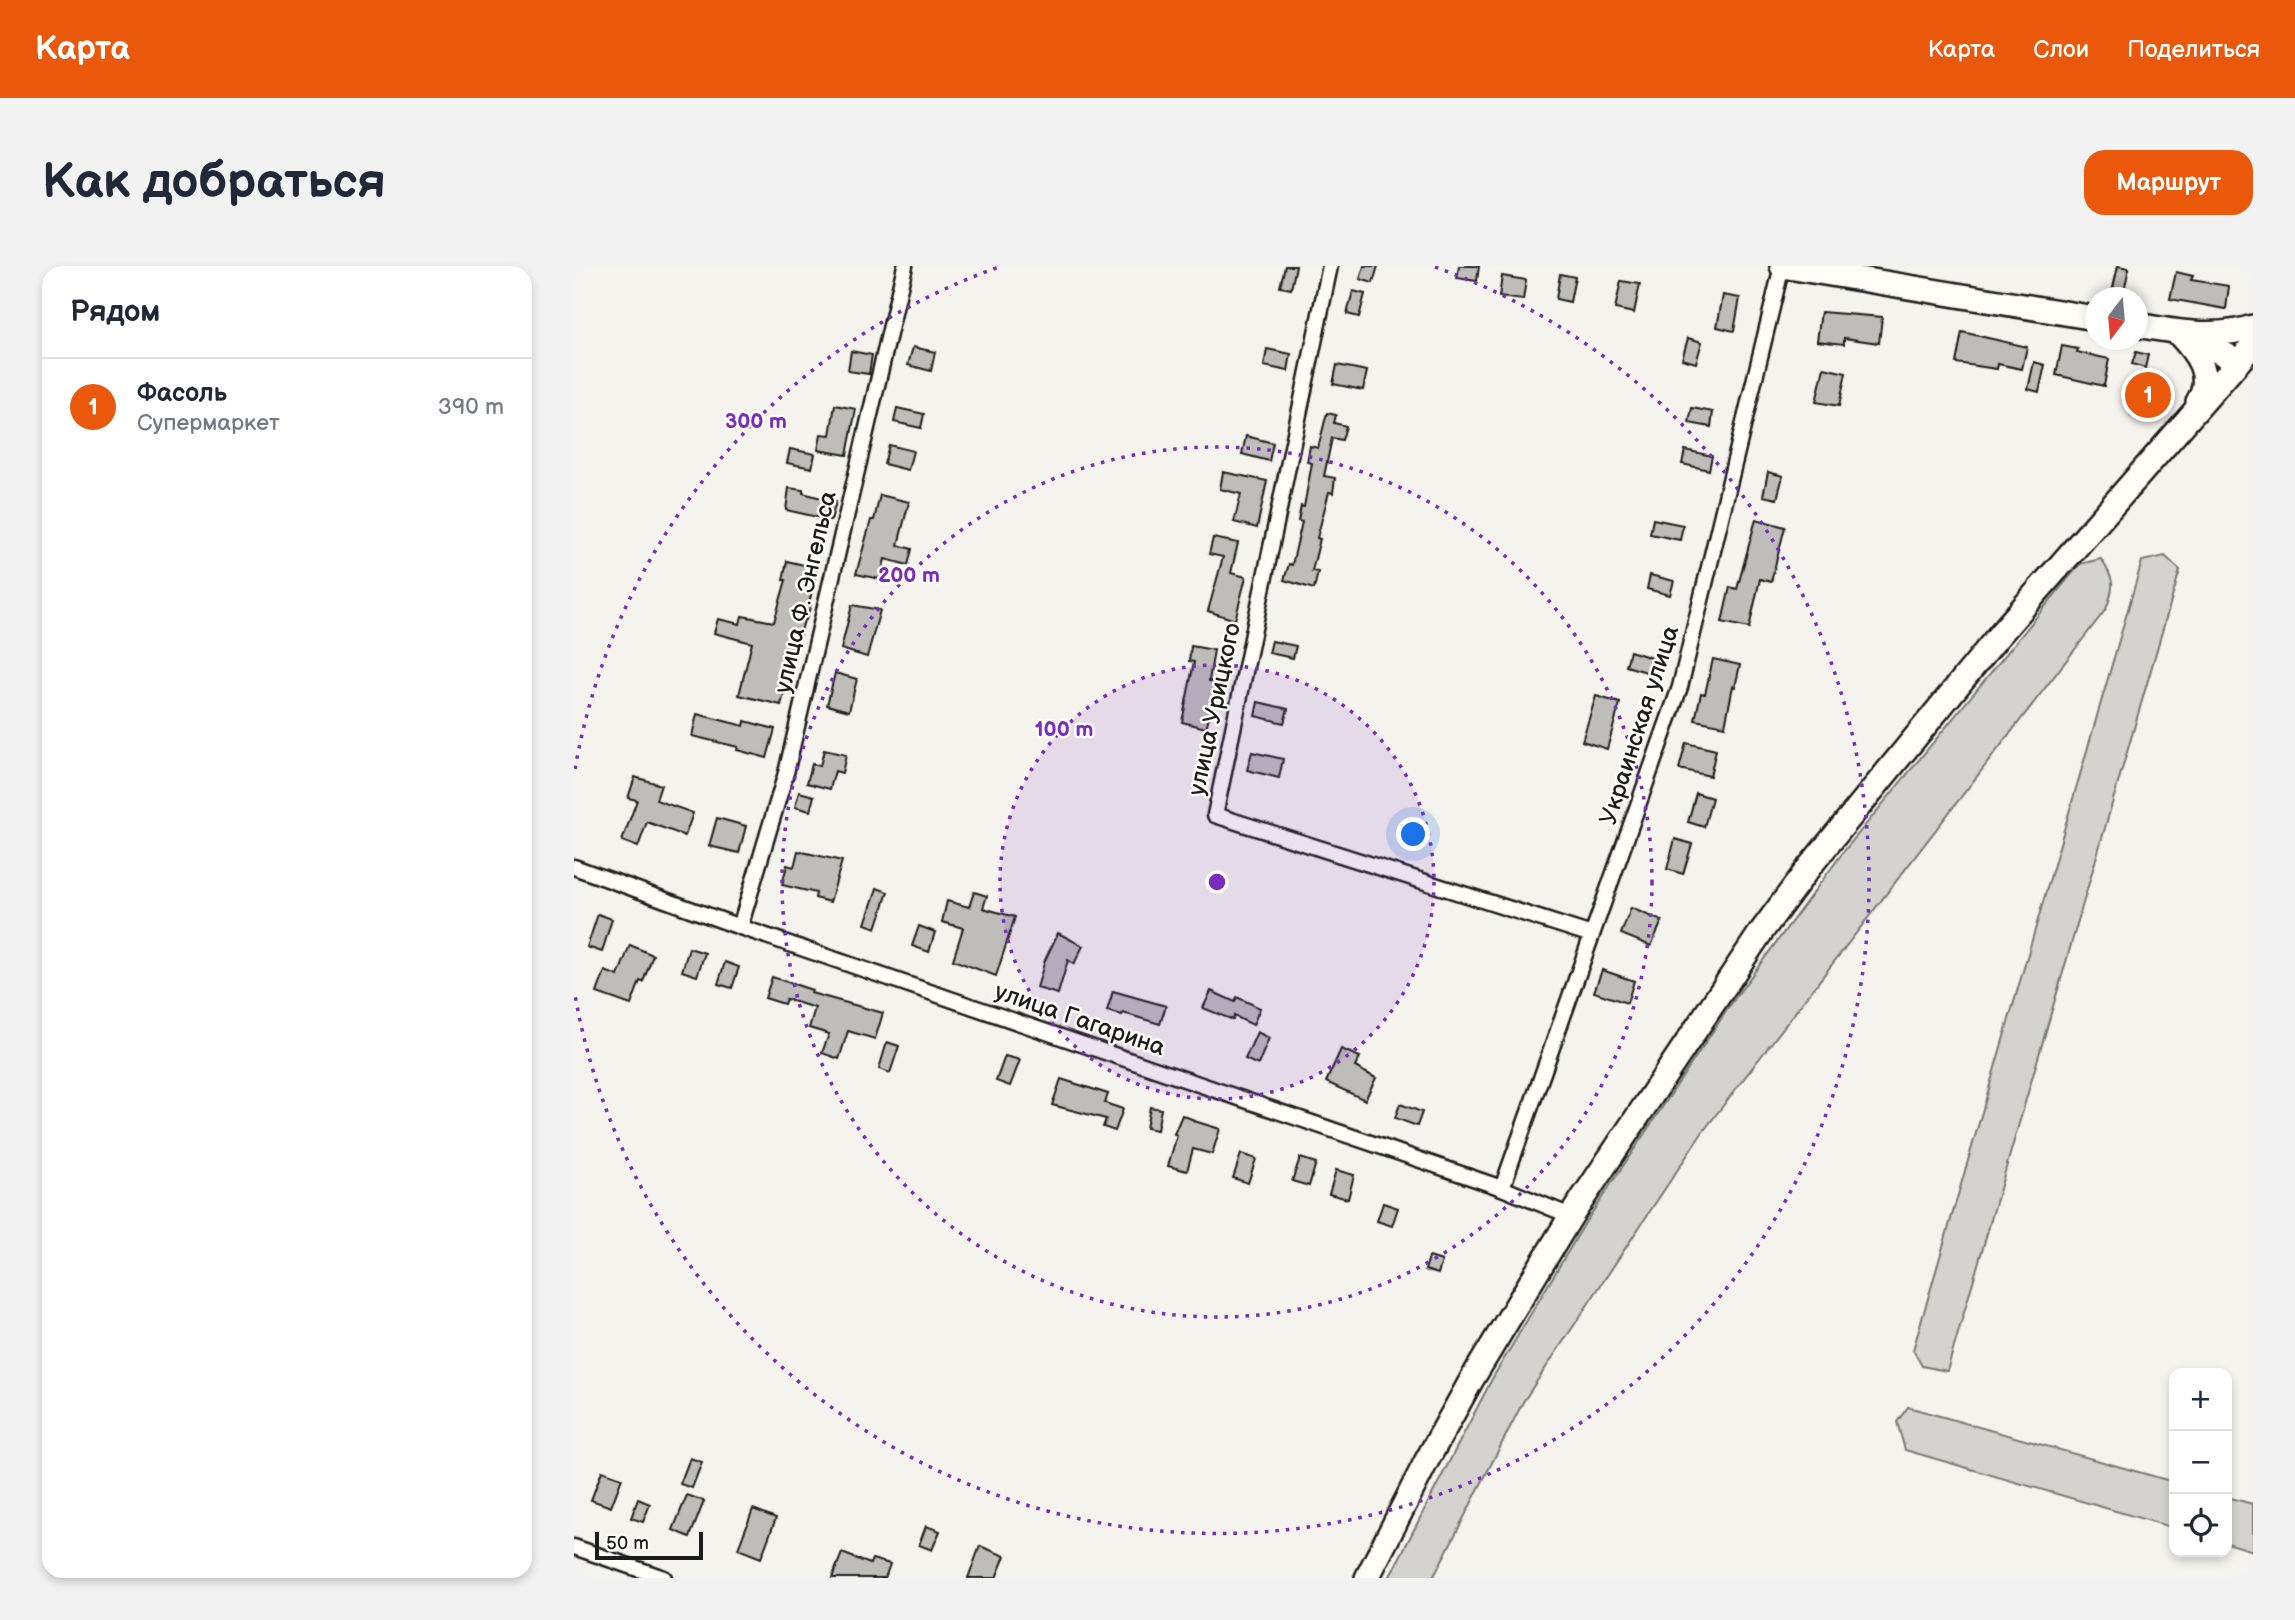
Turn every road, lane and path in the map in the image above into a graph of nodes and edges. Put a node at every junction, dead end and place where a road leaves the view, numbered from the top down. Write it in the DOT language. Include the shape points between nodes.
graph roads {
  1 [pos="905,266"];
  2 [pos="1330,266"];
  3 [pos="1782,266"];
  4 [pos="2085,316"];
  5 [pos="2148,327"];
  6 [pos="2253,327"];
  7 [pos="2177,332"];
  8 [pos="2246,353"];
  9 [pos="2186,420"];
  10 [pos="574,867"];
  11 [pos="740,927"];
  12 [pos="1592,935"];
  13 [pos="1502,1188"];
  14 [pos="1571,1216"];
  15 [pos="574,1547"];
  16 [pos="664,1578"];
  17 [pos="1367,1578"];
  1 -- 11 [label="street, улица Ф. Энгельса" via="786,773"];
  2 -- 12 [label="street, улица Урицкого" via="1215,815"];
  3 -- 4 [label="main road"];
  3 -- 12 [label="street, Украинская улица" via="1681,687"];
  5 -- 7 [label="main road"];
  6 -- 7 [label="main road" via="2222,333"];
  7 -- 8 [label="main road"];
  7 -- 9 [label="main road" via="2195,351 2205,379 2202,395"];
  8 -- 9 [label="main road"];
  9 -- 14 [label="main road" via="2000,635 1810,866 1710,1006"];
  10 -- 11 [label="street, улица Гагарина"];
  11 -- 13 [label="street, улица Гагарина"];
  12 -- 13 [label="street, Украинская улица"];
  13 -- 14 [label="street, улица Гагарина"];
  14 -- 17 [label="main road" via="1472,1379"];
  15 -- 16 [label="street"];
}
